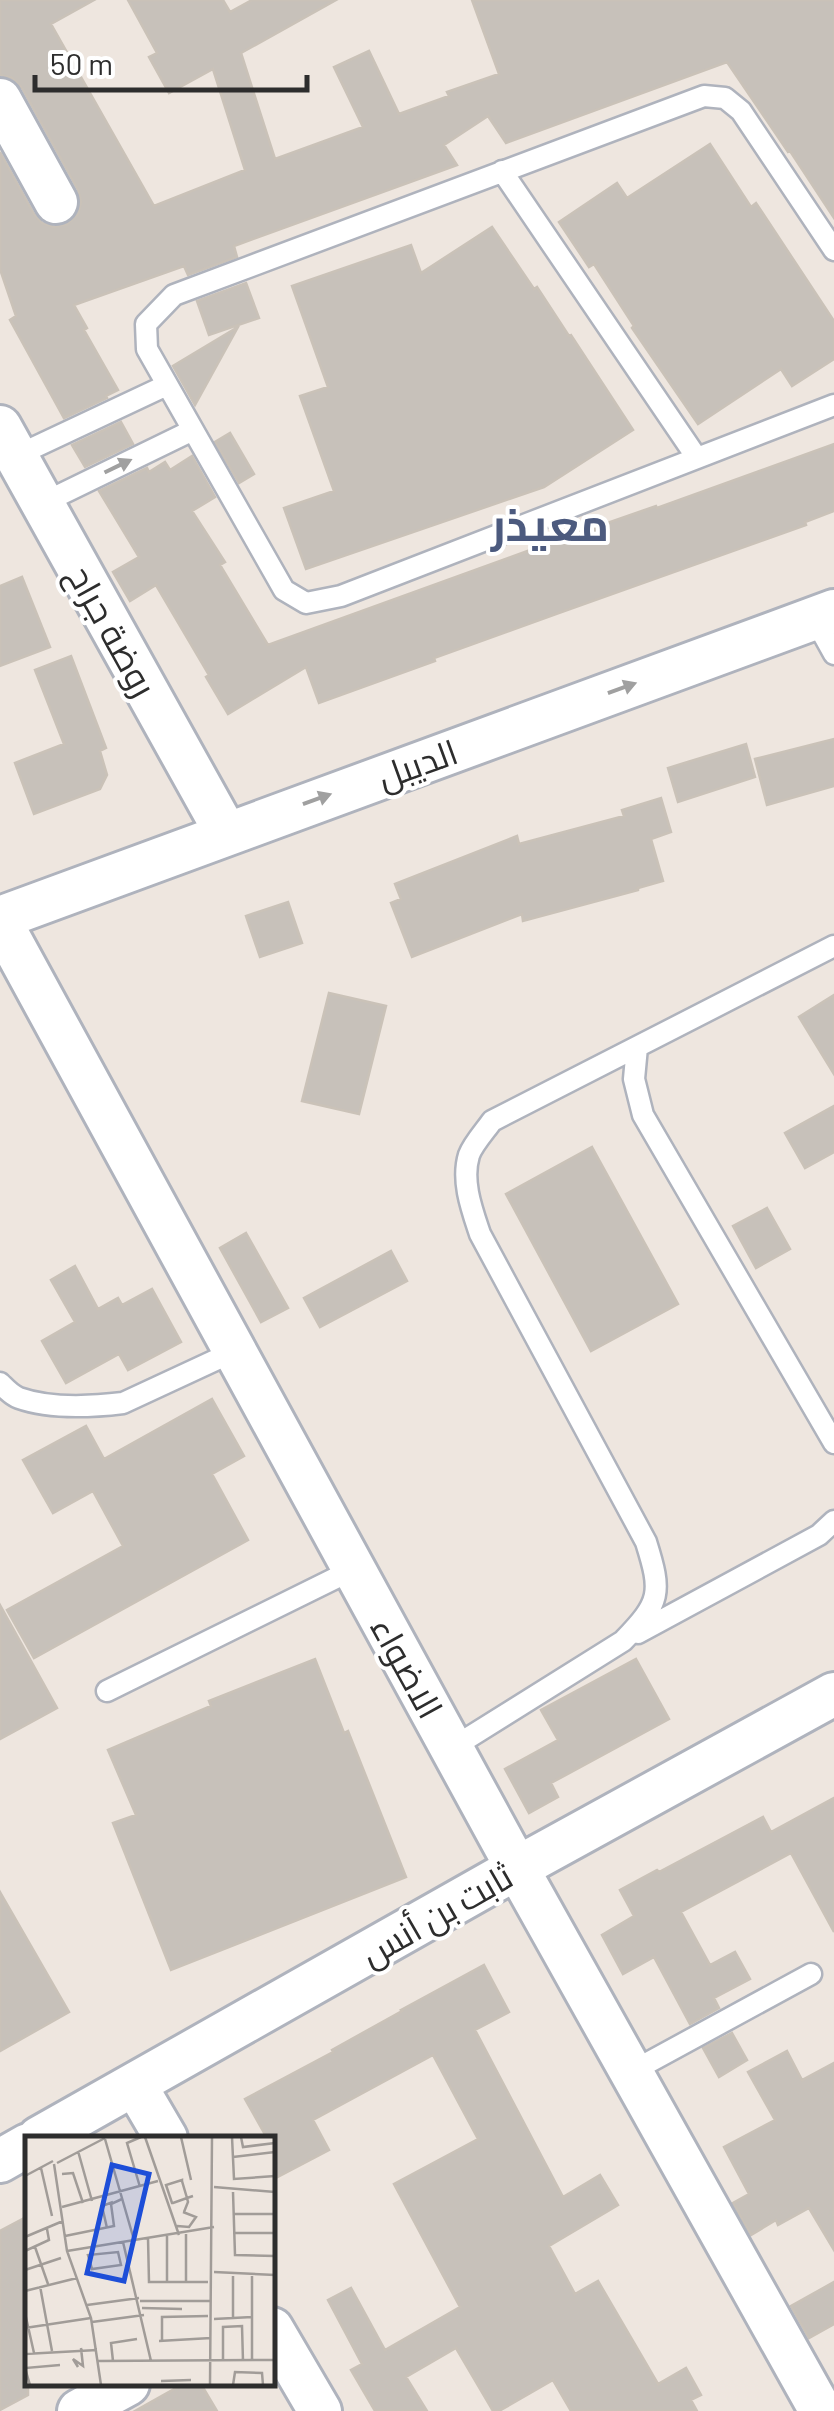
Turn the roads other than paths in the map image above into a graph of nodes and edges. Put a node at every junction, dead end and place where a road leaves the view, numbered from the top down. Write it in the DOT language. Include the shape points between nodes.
graph roads {
  1 [pos="0,100"];
  2 [pos="502,171"];
  3 [pos="56,202"];
  4 [pos="834,250"];
  5 [pos="168,385"];
  6 [pos="834,405"];
  7 [pos="193,430"];
  8 [pos="8,441"];
  9 [pos="697,458"];
  10 [pos="43,503"];
  11 [pos="827,628"];
  12 [pos="226,833"];
  13 [pos="0,919"];
  14 [pos="834,946"];
  15 [pos="637,1047"];
  16 [pos="235,1351"];
  17 [pos="0,1383"];
  18 [pos="834,1443"];
  19 [pos="829,1530"];
  20 [pos="354,1568"];
  21 [pos="622,1640"];
  22 [pos="106,1691"];
  23 [pos="834,1694"];
  24 [pos="452,1748"];
  25 [pos="517,1868"];
  26 [pos="811,1974"];
  27 [pos="631,2072"];
  28 [pos="136,2084"];
  29 [pos="43,2136"];
  30 [pos="165,2136"];
  31 [pos="25,2147"];
  32 [pos="0,2160"];
  33 [pos="275,2334"];
  34 [pos="124,2386"];
  35 [pos="79,2411"];
  36 [pos="320,2411"];
  37 [pos="821,2411"];
  1 -- 3 [label="street"];
  2 -- 4 [label="lane" via="704,96 725,98 741,111"];
  2 -- 5 [label="lane" via="174,296 146,324 147,349"];
  2 -- 9 [label="lane"];
  5 -- 7 [label="lane"];
  5 -- 8 [label="lane"];
  6 -- 9 [label="lane"];
  7 -- 9 [label="lane" via="284,590 306,603 341,596"];
  10 -- 7 [label="lane, one-way"];
  8 -- 10 [label="street, روضة جراح"];
  10 -- 12 [label="street, روضة جراح"];
  12 -- 11 [label="street, الديبل, one-way"];
  12 -- 13 [label="street, الديبل"];
  13 -- 16 [label="street, الاضواء"];
  14 -- 15 [label="lane"];
  15 -- 18 [label="lane" via="634,1080 644,1115"];
  15 -- 21 [label="lane" via="492,1122 470,1153 467,1182 480,1234 646,1542 655,1597"];
  16 -- 17 [label="lane" via="123,1403 60,1405 15,1397"];
  16 -- 20 [label="street, الاضواء"];
  19 -- 21 [label="lane"];
  20 -- 22 [label="lane"];
  20 -- 24 [label="street, الاضواء"];
  21 -- 24 [label="lane"];
  23 -- 25 [label="street, ثابت بن أنس"];
  24 -- 25 [label="street, الاضواء"];
  25 -- 27 [label="street, الاضواء"];
  25 -- 28 [label="street, ثابت بن أنس"];
  26 -- 27 [label="lane"];
  27 -- 37 [label="street, الاضواء"];
  28 -- 29 [label="street, ثابت بن أنس"];
  28 -- 30 [label="street"];
  31 -- 32 [label="street"];
  33 -- 36 [label="street"];
  34 -- 35 [label="street"];
}
